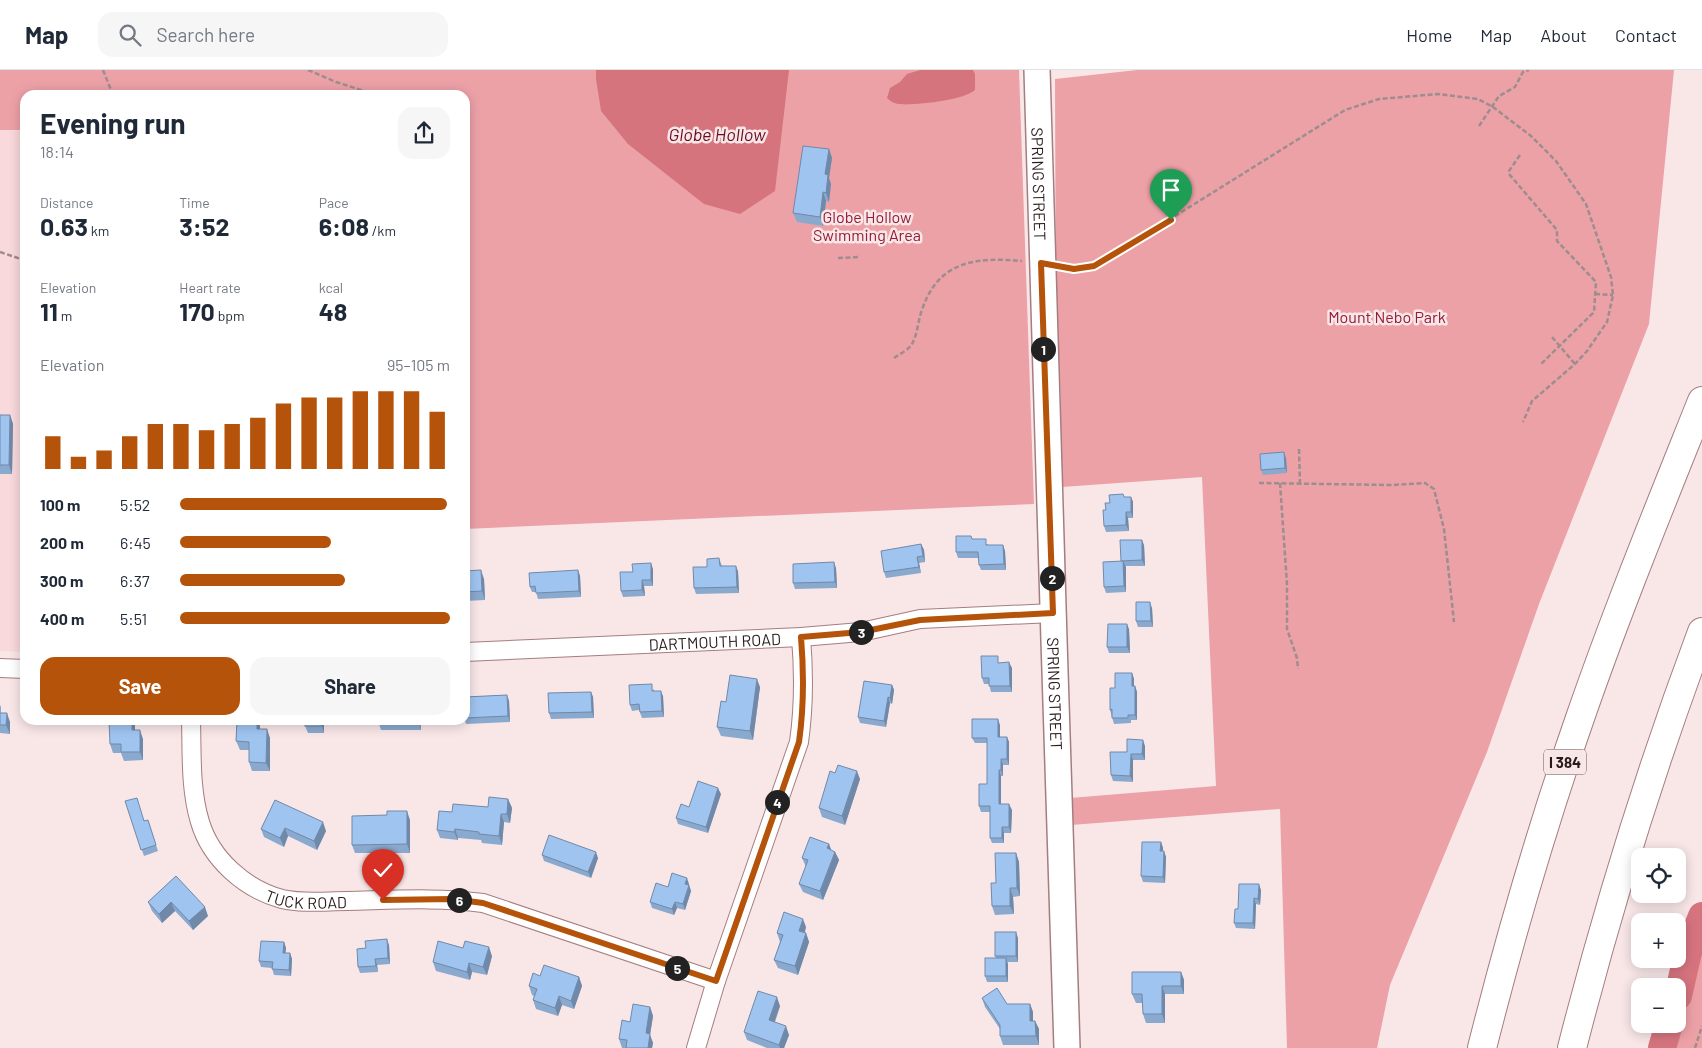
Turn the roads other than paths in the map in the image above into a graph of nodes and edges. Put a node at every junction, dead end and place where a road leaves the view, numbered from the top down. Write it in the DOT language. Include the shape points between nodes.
graph roads {
  1 [pos="1037,70"];
  2 [pos="1697,413"];
  3 [pos="1053,613"];
  4 [pos="1702,632"];
  5 [pos="801,637"];
  6 [pos="470,652"];
  7 [pos="0,668"];
  8 [pos="20,669"];
  9 [pos="190,725"];
  10 [pos="716,981"];
  11 [pos="696,1048"];
  12 [pos="1067,1048"];
  13 [pos="1482,1048"];
  14 [pos="1572,1048"];
  1 -- 3 [label="street, SPRING STREET"];
  2 -- 13 [label="highway, I 384" via="1598,667 1565,762 1523,896"];
  3 -- 5 [label="street, DARTMOUTH ROAD" via="920,620 861,632"];
  3 -- 12 [label="street, SPRING STREET"];
  4 -- 14 [label="highway" via="1634,829"];
  5 -- 6 [label="street, DARTMOUTH ROAD"];
  5 -- 10 [label="street" via="804,675 799,742"];
  7 -- 8 [label="street"];
  9 -- 10 [label="street, TUCK ROAD" via="193,790 200,823 215,853 236,876 258,890 284,899 314,901 452,899 483,903"];
  10 -- 11 [label="street"];
}
